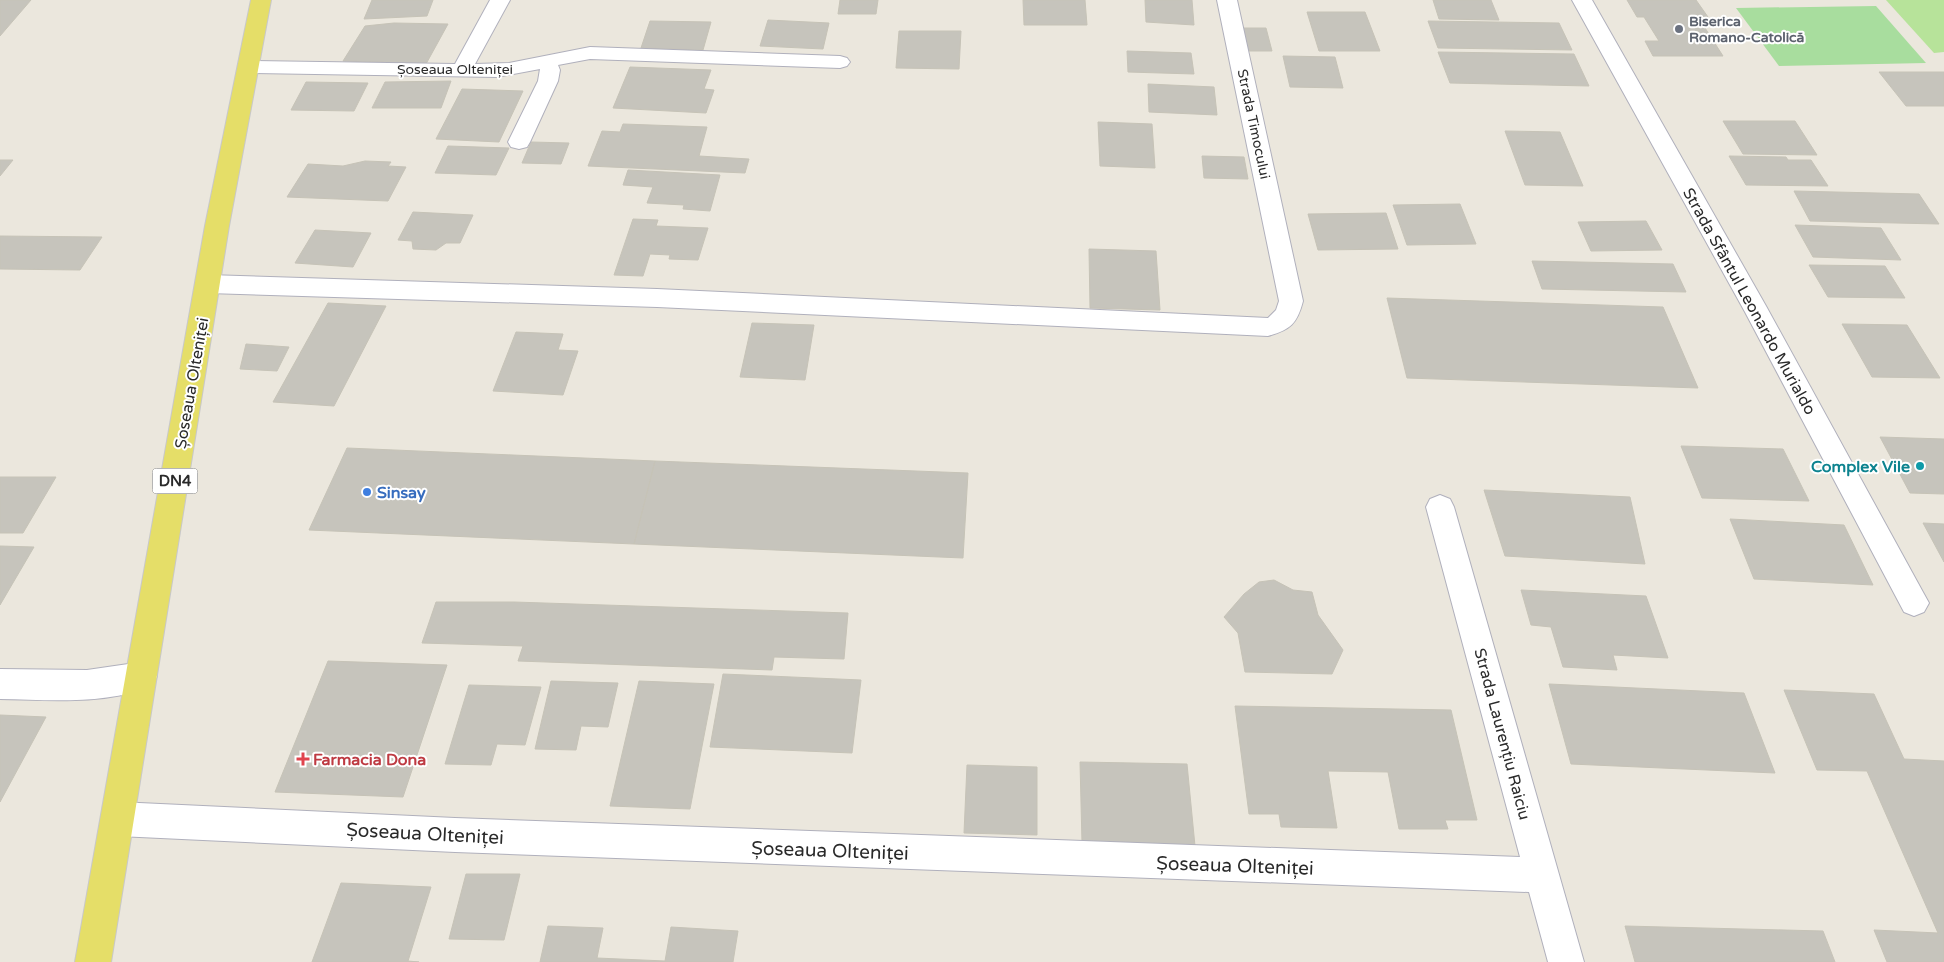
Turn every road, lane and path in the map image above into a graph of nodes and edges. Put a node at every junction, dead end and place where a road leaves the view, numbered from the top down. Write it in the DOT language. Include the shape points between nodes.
graph roads {
  1 [pos="262,0"];
  2 [pos="500,0"];
  3 [pos="1227,0"];
  4 [pos="1582,0"];
  5 [pos="547,62"];
  6 [pos="840,62"];
  7 [pos="248,67"];
  8 [pos="462,70"];
  9 [pos="519,142"];
  10 [pos="208,284"];
  11 [pos="1440,506"];
  12 [pos="1914,603"];
  13 [pos="142,676"];
  14 [pos="0,684"];
  15 [pos="118,819"];
  16 [pos="1542,875"];
  17 [pos="93,962"];
  18 [pos="1566,962"];
  1 -- 7 [label="main road, Șoseaua Olteniței / DN4"];
  2 -- 8 [label="street"];
  3 -- 10 [label="street, Strada Timocului" via="1291,301 1283,322 1275,326 1260,328 657,298"];
  4 -- 12 [label="street, Strada Sfântul Leonardo Murialdo" via="1757,312"];
  5 -- 6 [label="street, Șoseaua Olteniței" via="590,53"];
  5 -- 8 [label="street, Șoseaua Olteniței" via="522,69"];
  5 -- 9 [label="street" via="550,70 548,81"];
  7 -- 8 [label="street, Șoseaua Olteniței"];
  7 -- 10 [label="main road, Șoseaua Olteniței / DN4"];
  10 -- 13 [label="main road, Șoseaua Olteniței / DN4"];
  11 -- 16 [label="street, Strada Laurențiu Raiciu"];
  13 -- 14 [label="street" via="88,685"];
  13 -- 15 [label="main road, Șoseaua Olteniței / DN4"];
  15 -- 16 [label="street, Șoseaua Olteniței" via="475,836"];
  15 -- 17 [label="main road, Șoseaua Olteniței / DN4"];
  16 -- 18 [label="street, Strada Laurențiu Raiciu"];
}
